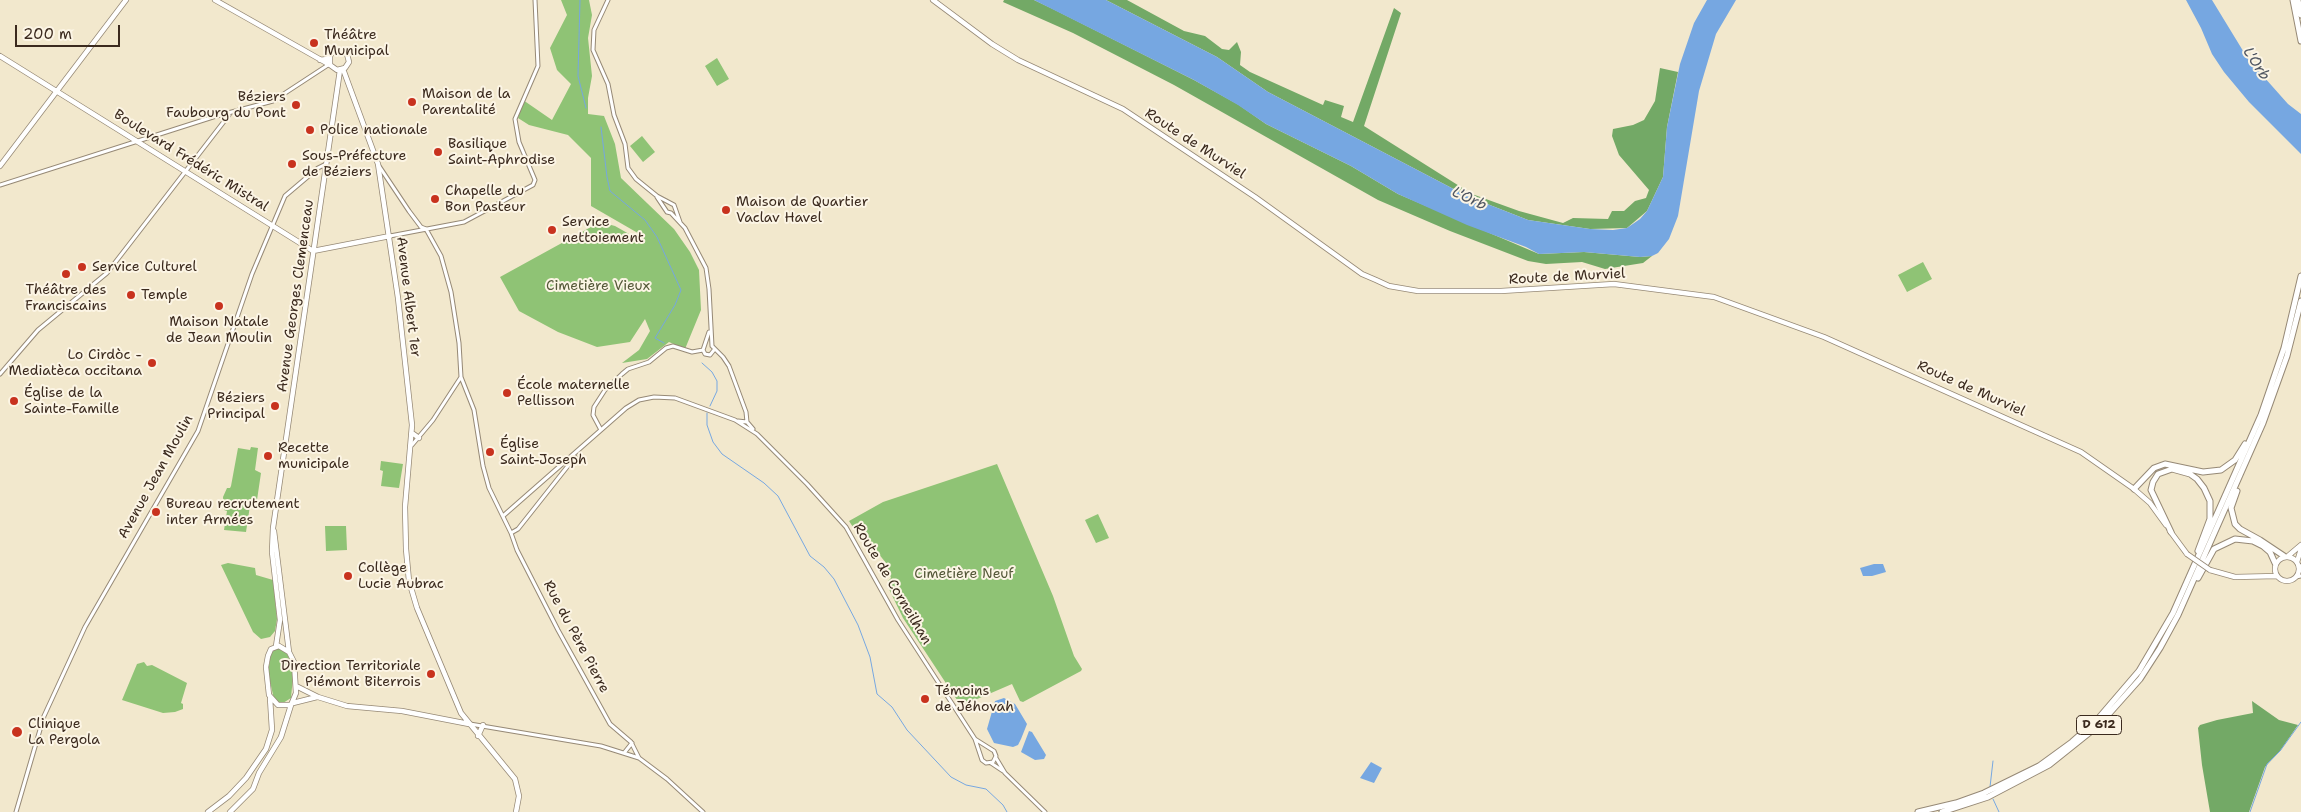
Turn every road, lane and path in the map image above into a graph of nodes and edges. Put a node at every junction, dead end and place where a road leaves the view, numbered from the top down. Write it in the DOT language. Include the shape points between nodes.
graph roads {
  1 [pos="126,0"];
  2 [pos="215,0"];
  3 [pos="535,0"];
  4 [pos="608,0"];
  5 [pos="933,0"];
  6 [pos="2293,0"];
  7 [pos="2298,0"];
  8 [pos="2301,15"];
  9 [pos="2301,41"];
  10 [pos="0,56"];
  11 [pos="330,57"];
  12 [pos="320,60"];
  13 [pos="329,65"];
  14 [pos="342,70"];
  15 [pos="57,91"];
  16 [pos="230,114"];
  17 [pos="138,142"];
  18 [pos="326,164"];
  19 [pos="378,164"];
  20 [pos="0,166"];
  21 [pos="186,171"];
  22 [pos="0,185"];
  23 [pos="383,191"];
  24 [pos="395,192"];
  25 [pos="656,196"];
  26 [pos="669,204"];
  27 [pos="666,210"];
  28 [pos="673,212"];
  29 [pos="272,224"];
  30 [pos="426,229"];
  31 [pos="390,236"];
  32 [pos="313,251"];
  33 [pos="2301,276"];
  34 [pos="2301,300"];
  35 [pos="710,328"];
  36 [pos="706,346"];
  37 [pos="713,348"];
  38 [pos="703,350"];
  39 [pos="0,374"];
  40 [pos="460,377"];
  41 [pos="2261,415"];
  42 [pos="735,420"];
  43 [pos="747,422"];
  44 [pos="600,425"];
  45 [pos="605,427"];
  46 [pos="602,430"];
  47 [pos="412,433"];
  48 [pos="2259,433"];
  49 [pos="757,434"];
  50 [pos="419,438"];
  51 [pos="412,445"];
  52 [pos="580,450"];
  53 [pos="2134,489"];
  54 [pos="503,516"];
  55 [pos="274,525"];
  56 [pos="511,532"];
  57 [pos="2171,532"];
  58 [pos="2301,545"];
  59 [pos="2301,549"];
  60 [pos="2286,556"];
  61 [pos="2299,564"];
  62 [pos="2275,565"];
  63 [pos="2265,575"];
  64 [pos="2277,576"];
  65 [pos="2298,576"];
  66 [pos="2179,600"];
  67 [pos="2182,606"];
  68 [pos="276,646"];
  69 [pos="289,652"];
  70 [pos="296,686"];
  71 [pos="269,695"];
  72 [pos="318,697"];
  73 [pos="292,704"];
  74 [pos="462,715"];
  75 [pos="451,721"];
  76 [pos="462,723"];
  77 [pos="469,724"];
  78 [pos="483,725"];
  79 [pos="478,736"];
  80 [pos="975,739"];
  81 [pos="632,744"];
  82 [pos="988,749"];
  83 [pos="624,753"];
  84 [pos="982,755"];
  85 [pos="639,758"];
  86 [pos="996,758"];
  87 [pos="991,763"];
  88 [pos="1005,773"];
  89 [pos="16,812"];
  90 [pos="208,812"];
  91 [pos="230,812"];
  92 [pos="516,812"];
  93 [pos="703,812"];
  94 [pos="1045,812"];
  95 [pos="1918,812"];
  96 [pos="1942,812"];
  1 -- 15 [label="main road"];
  2 -- 12 [label="main road"];
  3 -- 30 [label="street" via="538,66 515,119 519,142 534,183 461,222"];
  4 -- 25 [label="street" via="594,30 593,50 610,92 614,116 625,144 628,168"];
  5 -- 53 [label="main road, Route de Murviel" via="1018,60 1123,109 1255,197 1362,274 1389,286 1418,291 1501,292 1614,284 1714,297 1824,337 2073,448"];
  6 -- 9 [label="highway"];
  7 -- 8 [label="highway"];
  10 -- 15 [label="main road, Boulevard Frédéric Mistral"];
  11 -- 12 [label="main road"];
  11 -- 13 [label="main road"];
  11 -- 14 [label="main road" via="336,51 345,52 349,62"];
  12 -- 13 [label="main road"];
  13 -- 14 [label="main road"];
  13 -- 16 [label="street" via="278,99"];
  14 -- 18 [label="main road, Avenue Georges Clemenceau"];
  14 -- 19 [label="main road, Avenue Albert 1er"];
  15 -- 17 [label="main road, Boulevard Frédéric Mistral"];
  15 -- 20 [label="main road"];
  16 -- 17 [label="street"];
  16 -- 21 [label="street"];
  17 -- 21 [label="main road, Boulevard Frédéric Mistral"];
  17 -- 22 [label="street"];
  18 -- 29 [label="street, Avenue Jean Moulin" via="288,192"];
  18 -- 32 [label="main road, Avenue Georges Clemenceau"];
  19 -- 23 [label="main road, Avenue Albert 1er"];
  19 -- 24 [label="street"];
  21 -- 29 [label="main road, Boulevard Frédéric Mistral"];
  21 -- 39 [label="street" via="105,275 38,330"];
  23 -- 24 [label="street" via="387,186"];
  23 -- 31 [label="main road, Avenue Albert 1er"];
  24 -- 30 [label="street" via="421,227"];
  25 -- 26 [label="street"];
  25 -- 27 [label="street"];
  26 -- 27 [label="street"];
  26 -- 28 [label="street" via="674,205"];
  27 -- 28 [label="street"];
  28 -- 35 [label="street" via="699,253 707,274"];
  29 -- 32 [label="main road, Boulevard Frédéric Mistral"];
  29 -- 89 [label="street, Avenue Jean Moulin" via="198,431 85,627 44,716"];
  30 -- 31 [label="street"];
  30 -- 40 [label="street" via="441,256 450,292"];
  31 -- 32 [label="main road"];
  31 -- 47 [label="main road, Avenue Albert 1er"];
  32 -- 55 [label="main road, Avenue Georges Clemenceau"];
  33 -- 41 [label="highway, D 612" via="2282,354"];
  34 -- 48 [label="highway, D 612" via="2285,363"];
  35 -- 36 [label="street"];
  35 -- 37 [label="street"];
  36 -- 37 [label="street"];
  36 -- 38 [label="street"];
  37 -- 38 [label="street" via="710,355"];
  37 -- 43 [label="street" via="726,362"];
  38 -- 44 [label="street" via="692,352 673,346 649,362 628,369 605,390 594,407 593,415"];
  40 -- 50 [label="street"];
  40 -- 54 [label="street, Rue du Père Pierre" via="474,410 486,481"];
  41 -- 53 [label="highway" via="2240,454 2226,467 2215,472 2203,472 2165,464 2154,468"];
  41 -- 66 [label="highway, D 612"];
  42 -- 43 [label="street"];
  42 -- 45 [label="street, Route de Corneilhan" via="675,398 654,397 634,402"];
  42 -- 49 [label="street, Route de Corneilhan"];
  43 -- 49 [label="street"];
  44 -- 45 [label="street"];
  44 -- 46 [label="street"];
  45 -- 46 [label="street, Route de Corneilhan"];
  46 -- 52 [label="street, Route de Corneilhan"];
  47 -- 50 [label="main road"];
  47 -- 51 [label="main road, Avenue Albert 1er"];
  48 -- 60 [label="highway" via="2232,503 2232,516 2240,529"];
  48 -- 67 [label="highway, D 612"];
  49 -- 80 [label="street, Route de Corneilhan" via="846,527 898,620"];
  50 -- 51 [label="street"];
  51 -- 74 [label="main road, Avenue Albert 1er" via="405,521 409,581"];
  52 -- 54 [label="street, Route de Corneilhan"];
  52 -- 56 [label="street" via="553,488 518,529"];
  53 -- 57 [label="main road, Route de Murviel" via="2150,503"];
  54 -- 56 [label="street, Rue du Père Pierre"];
  55 -- 68 [label="main road, Avenue Georges Clemenceau" via="272,552 280,620"];
  55 -- 69 [label="main road, Avenue Georges Clemenceau"];
  56 -- 81 [label="street, Rue du Père Pierre" via="517,550 593,695 610,724"];
  57 -- 63 [label="main road, Route de Murviel, bridge" via="2188,554 2210,570 2240,578"];
  57 -- 66 [label="highway" via="2151,490 2158,474 2172,469 2190,474 2201,484 2210,501 2211,511"];
  58 -- 60 [label="main road"];
  59 -- 61 [label="main road"];
  60 -- 61 [label="main road"];
  60 -- 62 [label="main road"];
  61 -- 65 [label="main road"];
  62 -- 63 [label="main road"];
  62 -- 64 [label="main road"];
  62 -- 67 [label="highway" via="2270,552 2253,541 2235,539 2224,542 2210,554"];
  63 -- 64 [label="main road, Route de Murviel"];
  64 -- 65 [label="main road" via="2286,581"];
  66 -- 95 [label="highway, D 612" via="2157,644 2130,684 2106,712 2072,742 2039,766 2001,786 1956,803"];
  67 -- 96 [label="highway, D 612" via="2140,679 2120,704 2083,739 2015,785"];
  68 -- 69 [label="main road"];
  68 -- 71 [label="main road, Avenue Georges Clemenceau" via="270,652 266,667"];
  69 -- 70 [label="main road, Avenue Georges Clemenceau" via="294,662"];
  70 -- 72 [label="main road"];
  70 -- 73 [label="main road, Avenue Georges Clemenceau"];
  71 -- 73 [label="main road" via="278,705"];
  71 -- 90 [label="main road, Avenue Georges Clemenceau" via="272,730 266,749 246,778"];
  72 -- 73 [label="main road"];
  72 -- 75 [label="main road" via="357,708 402,711"];
  73 -- 91 [label="main road, Avenue Georges Clemenceau" via="281,737 259,772 253,789"];
  74 -- 75 [label="main road"];
  74 -- 76 [label="main road"];
  74 -- 77 [label="main road"];
  75 -- 76 [label="main road"];
  76 -- 77 [label="main road"];
  77 -- 78 [label="street"];
  77 -- 79 [label="main road"];
  78 -- 79 [label="main road"];
  78 -- 83 [label="street"];
  79 -- 92 [label="main road" via="515,779 519,796"];
  80 -- 82 [label="street, Route de Corneilhan"];
  80 -- 84 [label="street, Route de Corneilhan"];
  81 -- 83 [label="street"];
  81 -- 85 [label="street, Rue du Père Pierre"];
  82 -- 84 [label="street"];
  82 -- 86 [label="street" via="994,751"];
  83 -- 85 [label="street"];
  84 -- 87 [label="street" via="984,762"];
  85 -- 93 [label="street" via="668,779"];
  86 -- 87 [label="street"];
  86 -- 88 [label="street"];
  87 -- 88 [label="street"];
  88 -- 94 [label="street"];
}
